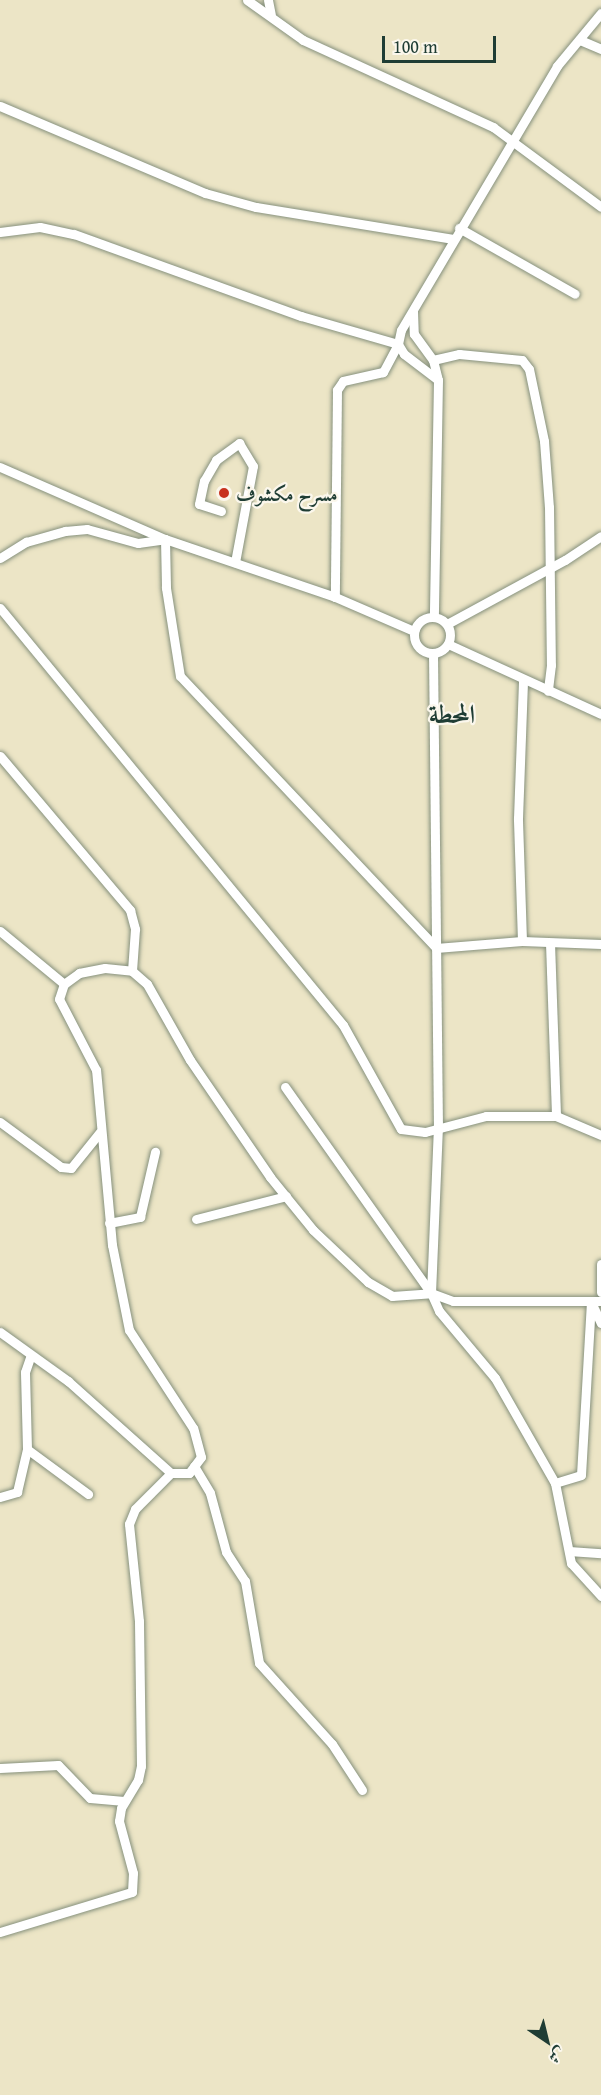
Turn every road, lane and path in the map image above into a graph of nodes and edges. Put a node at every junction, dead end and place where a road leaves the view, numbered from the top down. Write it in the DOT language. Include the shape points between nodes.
graph roads {
  1 [pos="248,0"];
  2 [pos="268,0"];
  3 [pos="601,13"];
  4 [pos="271,15"];
  5 [pos="580,40"];
  6 [pos="601,49"];
  7 [pos="0,106"];
  8 [pos="513,141"];
  9 [pos="601,207"];
  10 [pos="459,228"];
  11 [pos="0,232"];
  12 [pos="453,239"];
  13 [pos="575,294"];
  14 [pos="414,309"];
  15 [pos="398,344"];
  16 [pos="434,360"];
  17 [pos="438,380"];
  18 [pos="0,466"];
  19 [pos="221,511"];
  20 [pos="601,536"];
  21 [pos="165,539"];
  22 [pos="0,558"];
  23 [pos="235,562"];
  24 [pos="550,568"];
  25 [pos="335,597"];
  26 [pos="0,608"];
  27 [pos="434,616"];
  28 [pos="447,624"];
  29 [pos="414,631"];
  30 [pos="447,644"];
  31 [pos="433,652"];
  32 [pos="523,679"];
  33 [pos="548,691"];
  34 [pos="601,714"];
  35 [pos="0,756"];
  36 [pos="0,931"];
  37 [pos="522,941"];
  38 [pos="550,943"];
  39 [pos="601,944"];
  40 [pos="436,948"];
  41 [pos="132,971"];
  42 [pos="64,984"];
  43 [pos="285,1087"];
  44 [pos="556,1116"];
  45 [pos="0,1122"];
  46 [pos="438,1129"];
  47 [pos="100,1132"];
  48 [pos="601,1135"];
  49 [pos="155,1152"];
  50 [pos="286,1196"];
  51 [pos="196,1219"];
  52 [pos="109,1223"];
  53 [pos="601,1264"];
  54 [pos="601,1292"];
  55 [pos="431,1293"];
  56 [pos="596,1301"];
  57 [pos="601,1323"];
  58 [pos="0,1332"];
  59 [pos="31,1355"];
  60 [pos="27,1449"];
  61 [pos="194,1466"];
  62 [pos="171,1473"];
  63 [pos="555,1483"];
  64 [pos="88,1494"];
  65 [pos="0,1497"];
  66 [pos="568,1551"];
  67 [pos="601,1552"];
  68 [pos="601,1596"];
  69 [pos="0,1768"];
  70 [pos="362,1790"];
  71 [pos="124,1801"];
  72 [pos="0,1932"];
  1 -- 4 [label="street"];
  2 -- 4 [label="street"];
  3 -- 5 [label="street"];
  4 -- 8 [label="street" via="303,40 414,88"];
  5 -- 6 [label="street"];
  5 -- 8 [label="street" via="557,66"];
  7 -- 12 [label="street" via="205,193 256,207"];
  8 -- 9 [label="street"];
  8 -- 10 [label="street"];
  10 -- 12 [label="street"];
  10 -- 13 [label="street"];
  11 -- 15 [label="street" via="40,227 74,234 291,313"];
  12 -- 14 [label="street"];
  14 -- 15 [label="street" via="400,330"];
  14 -- 16 [label="street" via="414,334"];
  15 -- 17 [label="street" via="404,354"];
  15 -- 25 [label="street" via="383,372 344,381 337,390"];
  16 -- 17 [label="street"];
  16 -- 24 [label="street" via="459,354 522,360 529,369 544,441"];
  17 -- 27 [label="street"];
  18 -- 21 [label="street"];
  19 -- 23 [label="street" via="199,504 204,481 216,460 239,442 253,466"];
  20 -- 24 [label="street"];
  21 -- 22 [label="street" via="138,543 87,529 65,531 26,542"];
  21 -- 23 [label="street"];
  21 -- 40 [label="street" via="168,599 180,676"];
  23 -- 25 [label="street"];
  24 -- 28 [label="street"];
  24 -- 33 [label="street"];
  25 -- 29 [label="street"];
  26 -- 46 [label="street" via="343,1025 402,1129"];
  27 -- 28 [label="street"];
  27 -- 29 [label="street" via="421,620"];
  28 -- 30 [label="street"];
  29 -- 31 [label="street" via="421,649"];
  30 -- 31 [label="street"];
  30 -- 32 [label="street"];
  31 -- 40 [label="street"];
  32 -- 33 [label="street"];
  32 -- 37 [label="street" via="518,818"];
  33 -- 34 [label="street"];
  35 -- 41 [label="street" via="130,910 135,929"];
  36 -- 42 [label="street"];
  37 -- 38 [label="street"];
  37 -- 40 [label="street"];
  38 -- 39 [label="street"];
  38 -- 44 [label="street"];
  40 -- 46 [label="street"];
  41 -- 42 [label="street" via="88,971"];
  41 -- 50 [label="street" via="147,984 190,1060"];
  42 -- 47 [label="street" via="59,999 96,1070"];
  43 -- 55 [label="street"];
  44 -- 46 [label="street" via="486,1116"];
  44 -- 48 [label="street"];
  45 -- 47 [label="street" via="60,1167 70,1168"];
  46 -- 55 [label="street"];
  47 -- 52 [label="street"];
  49 -- 52 [label="street" via="140,1217"];
  50 -- 51 [label="street"];
  50 -- 55 [label="street" via="346,1265 368,1282 392,1296"];
  52 -- 61 [label="street" via="129,1330 193,1428 201,1457"];
  53 -- 54 [label="street"];
  55 -- 56 [label="street" via="473,1303"];
  55 -- 63 [label="street" via="440,1311 495,1378"];
  56 -- 57 [label="street"];
  56 -- 63 [label="street" via="581,1475"];
  58 -- 59 [label="street"];
  59 -- 60 [label="street" via="25,1372"];
  59 -- 62 [label="street" via="76,1388"];
  60 -- 64 [label="street"];
  60 -- 65 [label="street" via="17,1492"];
  61 -- 62 [label="street" via="189,1473"];
  61 -- 70 [label="street" via="210,1493 226,1552 245,1581 259,1663 332,1744"];
  62 -- 71 [label="street" via="135,1509 129,1524 139,1621 141,1766 138,1780"];
  63 -- 66 [label="street"];
  66 -- 67 [label="street"];
  66 -- 68 [label="street" via="571,1563"];
  69 -- 71 [label="street" via="58,1765 90,1798"];
  71 -- 72 [label="street" via="120,1828 133,1873 132,1892"];
}
